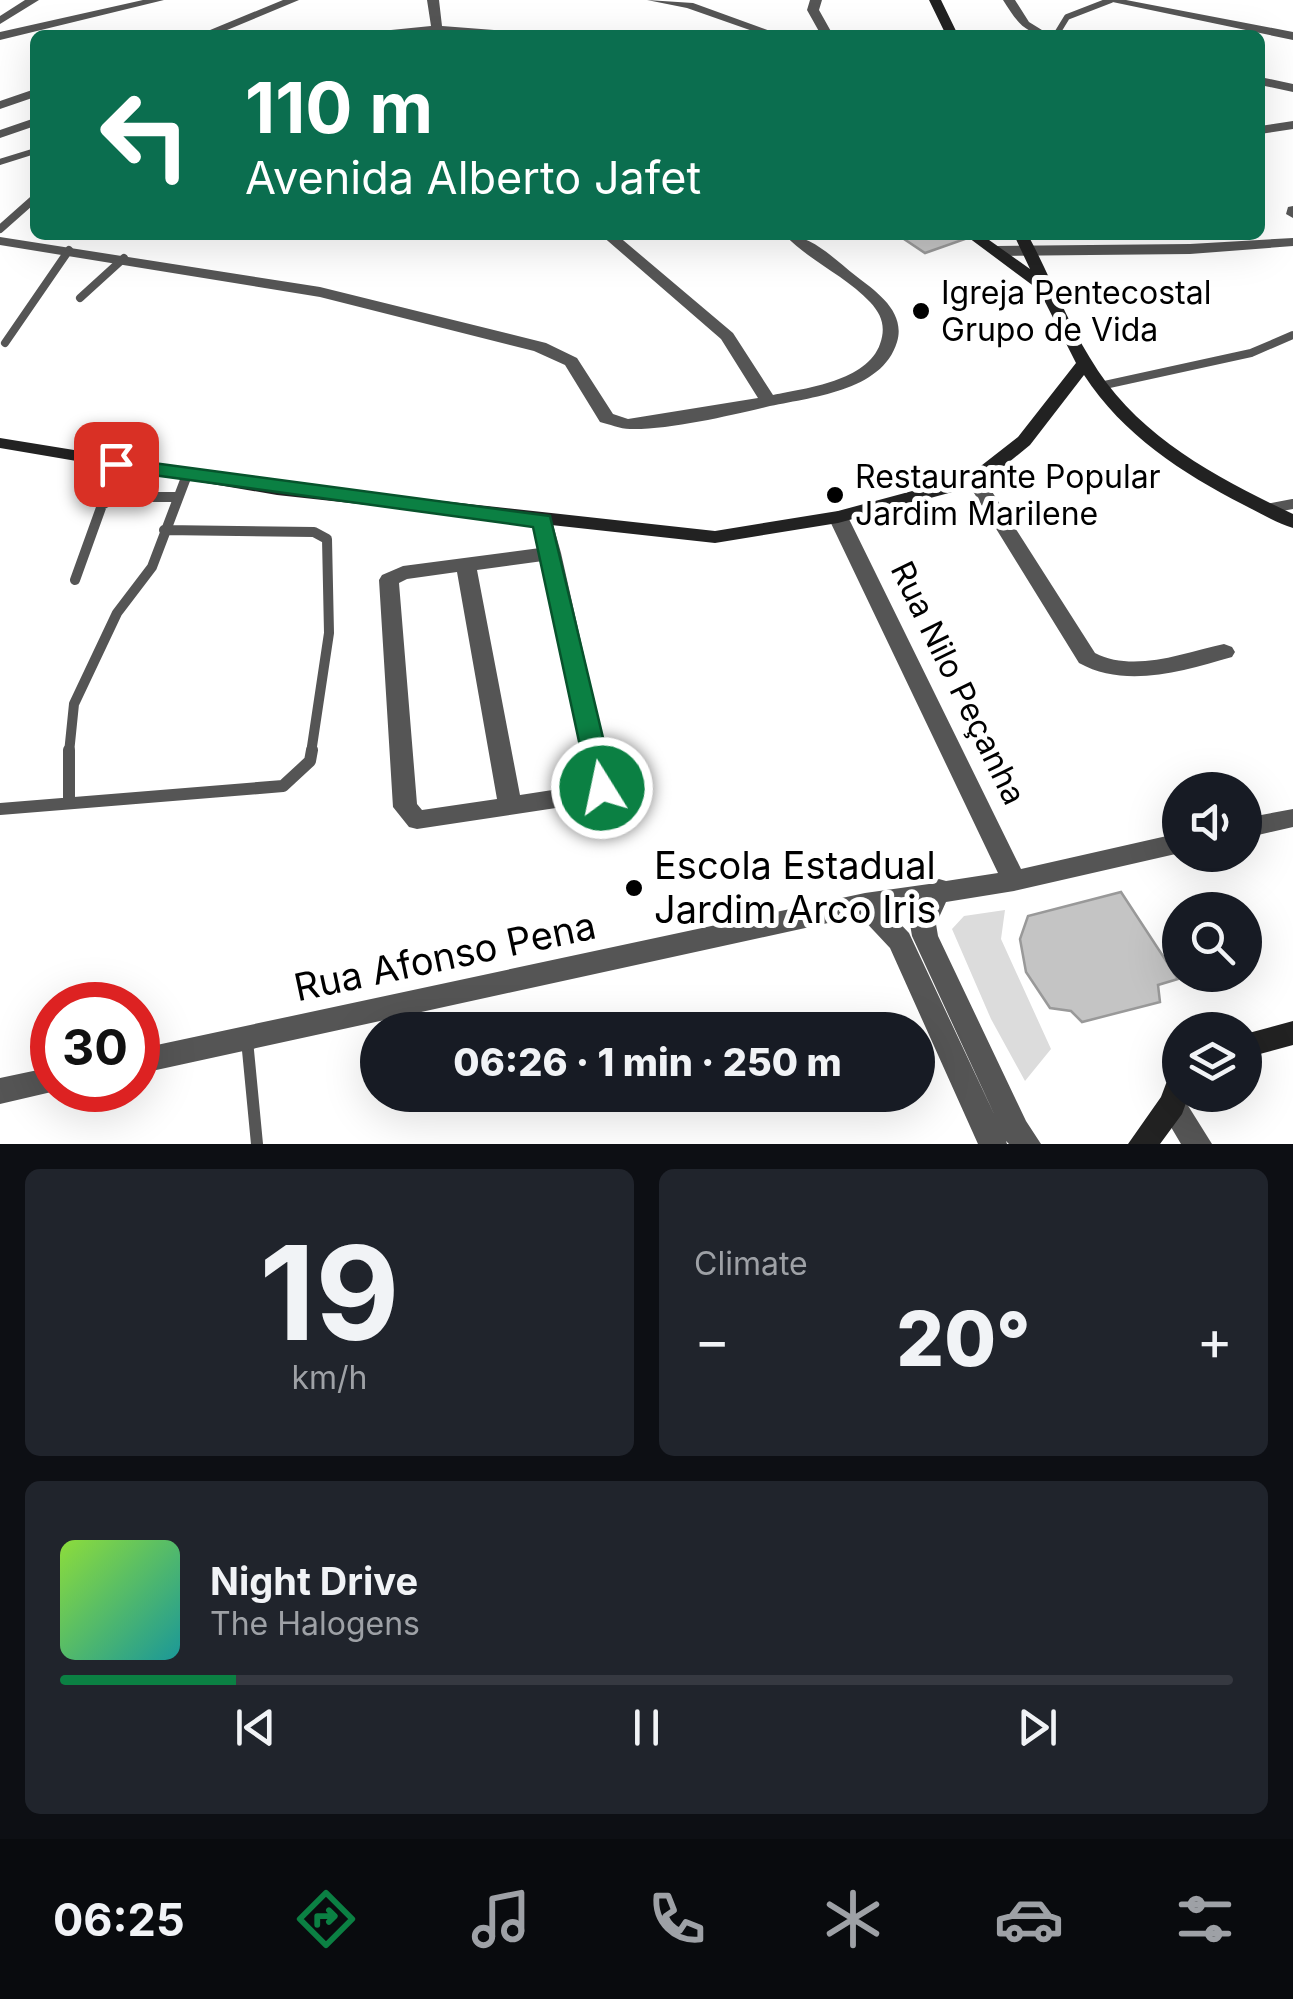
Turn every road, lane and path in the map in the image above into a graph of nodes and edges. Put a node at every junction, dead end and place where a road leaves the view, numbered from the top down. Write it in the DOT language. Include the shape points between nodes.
graph roads {
  1 [pos="32,0"];
  2 [pos="158,0"];
  3 [pos="293,0"];
  4 [pos="433,0"];
  5 [pos="652,0"];
  6 [pos="816,0"];
  7 [pos="935,0"];
  8 [pos="1009,0"];
  9 [pos="1185,0"];
  10 [pos="1113,1"];
  11 [pos="1147,9"];
  12 [pos="1183,16"];
  13 [pos="0,21"];
  14 [pos="437,29"];
  15 [pos="217,30"];
  16 [pos="428,30"];
  17 [pos="449,30"];
  18 [pos="760,30"];
  19 [pos="824,30"];
  20 [pos="950,30"];
  21 [pos="1035,30"];
  22 [pos="1059,30"];
  23 [pos="1260,30"];
  24 [pos="1265,31"];
  25 [pos="0,36"];
  26 [pos="1293,36"];
  27 [pos="1265,82"];
  28 [pos="1293,88"];
  29 [pos="30,95"];
  30 [pos="0,105"];
  31 [pos="30,124"];
  32 [pos="1293,124"];
  33 [pos="1265,129"];
  34 [pos="0,134"];
  35 [pos="30,153"];
  36 [pos="0,162"];
  37 [pos="30,202"];
  38 [pos="0,229"];
  39 [pos="614,240"];
  40 [pos="799,240"];
  41 [pos="980,240"];
  42 [pos="1024,240"];
  43 [pos="0,241"];
  44 [pos="1185,242"];
  45 [pos="1293,242"];
  46 [pos="69,250"];
  47 [pos="997,251"];
  48 [pos="1030,251"];
  49 [pos="124,258"];
  50 [pos="1045,286"];
  51 [pos="80,298"];
  52 [pos="1293,335"];
  53 [pos="5,343"];
  54 [pos="1084,364"];
  55 [pos="1100,386"];
  56 [pos="766,399"];
  57 [pos="0,444"];
  58 [pos="187,476"];
  59 [pos="975,480"];
  60 [pos="178,498"];
  61 [pos="1293,504"];
  62 [pos="1266,509"];
  63 [pos="838,517"];
  64 [pos="542,521"];
  65 [pos="1293,522"];
  66 [pos="164,530"];
  67 [pos="550,554"];
  68 [pos="466,565"];
  69 [pos="75,580"];
  70 [pos="1224,652"];
  71 [pos="69,800"];
  72 [pos="510,807"];
  73 [pos="0,809"];
  74 [pos="1293,818"];
  75 [pos="1262,824"];
  76 [pos="1162,847"];
  77 [pos="1014,880"];
  78 [pos="939,890"];
  79 [pos="865,904"];
  80 [pos="1293,1033"];
  81 [pos="247,1039"];
  82 [pos="1262,1041"];
  83 [pos="160,1057"];
  84 [pos="30,1085"];
  85 [pos="0,1091"];
  86 [pos="1164,1112"];
  87 [pos="1184,1112"];
  88 [pos="256,1144"];
  89 [pos="993,1144"];
  90 [pos="1026,1144"];
  91 [pos="1142,1144"];
  92 [pos="1198,1144"];
  1 -- 13 [label="street"];
  2 -- 25 [label="street"];
  3 -- 15 [label="street"];
  4 -- 14 [label="street"];
  5 -- 18 [label="street" via="690,5"];
  6 -- 19 [label="street"];
  7 -- 20 [label="street"];
  8 -- 21 [label="street"];
  9 -- 11 [label="street"];
  9 -- 12 [label="street"];
  10 -- 11 [label="street"];
  10 -- 22 [label="lane" via="1067,17"];
  11 -- 12 [label="street"];
  12 -- 23 [label="street"];
  14 -- 16 [label="street"];
  14 -- 17 [label="street"];
  24 -- 26 [label="street"];
  27 -- 28 [label="street"];
  29 -- 30 [label="street"];
  31 -- 34 [label="street"];
  32 -- 33 [label="street"];
  35 -- 36 [label="lane"];
  37 -- 38 [label="lane"];
  39 -- 56 [label="street" via="727,336"];
  40 -- 56 [label="street" via="874,297 892,331 886,352 864,374"];
  41 -- 47 [label="street"];
  42 -- 48 [label="street"];
  43 -- 46 [label="street"];
  44 -- 45 [label="street"];
  44 -- 48 [label="street"];
  46 -- 49 [label="street"];
  46 -- 53 [label="lane"];
  47 -- 48 [label="street"];
  47 -- 50 [label="street"];
  48 -- 50 [label="street"];
  49 -- 51 [label="lane"];
  49 -- 56 [label="street" via="320,292 540,346 572,362 606,418 628,424"];
  50 -- 54 [label="street"];
  52 -- 55 [label="lane" via="1252,353"];
  54 -- 55 [label="street"];
  54 -- 59 [label="street" via="1024,442"];
  55 -- 62 [label="street" via="1164,452"];
  57 -- 58 [label="street"];
  58 -- 60 [label="lane"];
  58 -- 64 [label="street"];
  59 -- 63 [label="street"];
  59 -- 70 [label="street" via="1098,666 1122,670"];
  60 -- 66 [label="lane"];
  60 -- 69 [label="lane" via="116,498 102,505"];
  61 -- 62 [label="lane"];
  62 -- 65 [label="street"];
  63 -- 64 [label="street" via="715,537"];
  63 -- 77 [label="street, Rua Nilo Peçanha"];
  64 -- 67 [label="street"];
  66 -- 71 [label="lane" via="152,567 117,613 74,704"];
  66 -- 71 [label="lane" via="314,532 327,539 330,633 310,761 283,786"];
  67 -- 68 [label="street"];
  67 -- 72 [label="street" via="602,788"];
  68 -- 72 [label="street"];
  68 -- 72 [label="street" via="403,573 388,586 405,807 410,816 427,820"];
  71 -- 73 [label="lane"];
  74 -- 75 [label="street"];
  76 -- 77 [label="street, Rua Afonso Pena"];
  77 -- 78 [label="street, Rua Afonso Pena"];
  78 -- 79 [label="street, Rua Afonso Pena"];
  78 -- 90 [label="street" via="923,924 925,936"];
  79 -- 81 [label="street, Rua Afonso Pena"];
  79 -- 89 [label="street" via="900,942"];
  80 -- 82 [label="street"];
  81 -- 83 [label="street, Rua Afonso Pena"];
  81 -- 88 [label="lane"];
  84 -- 85 [label="street"];
  86 -- 91 [label="street"];
  87 -- 92 [label="street"];
}
